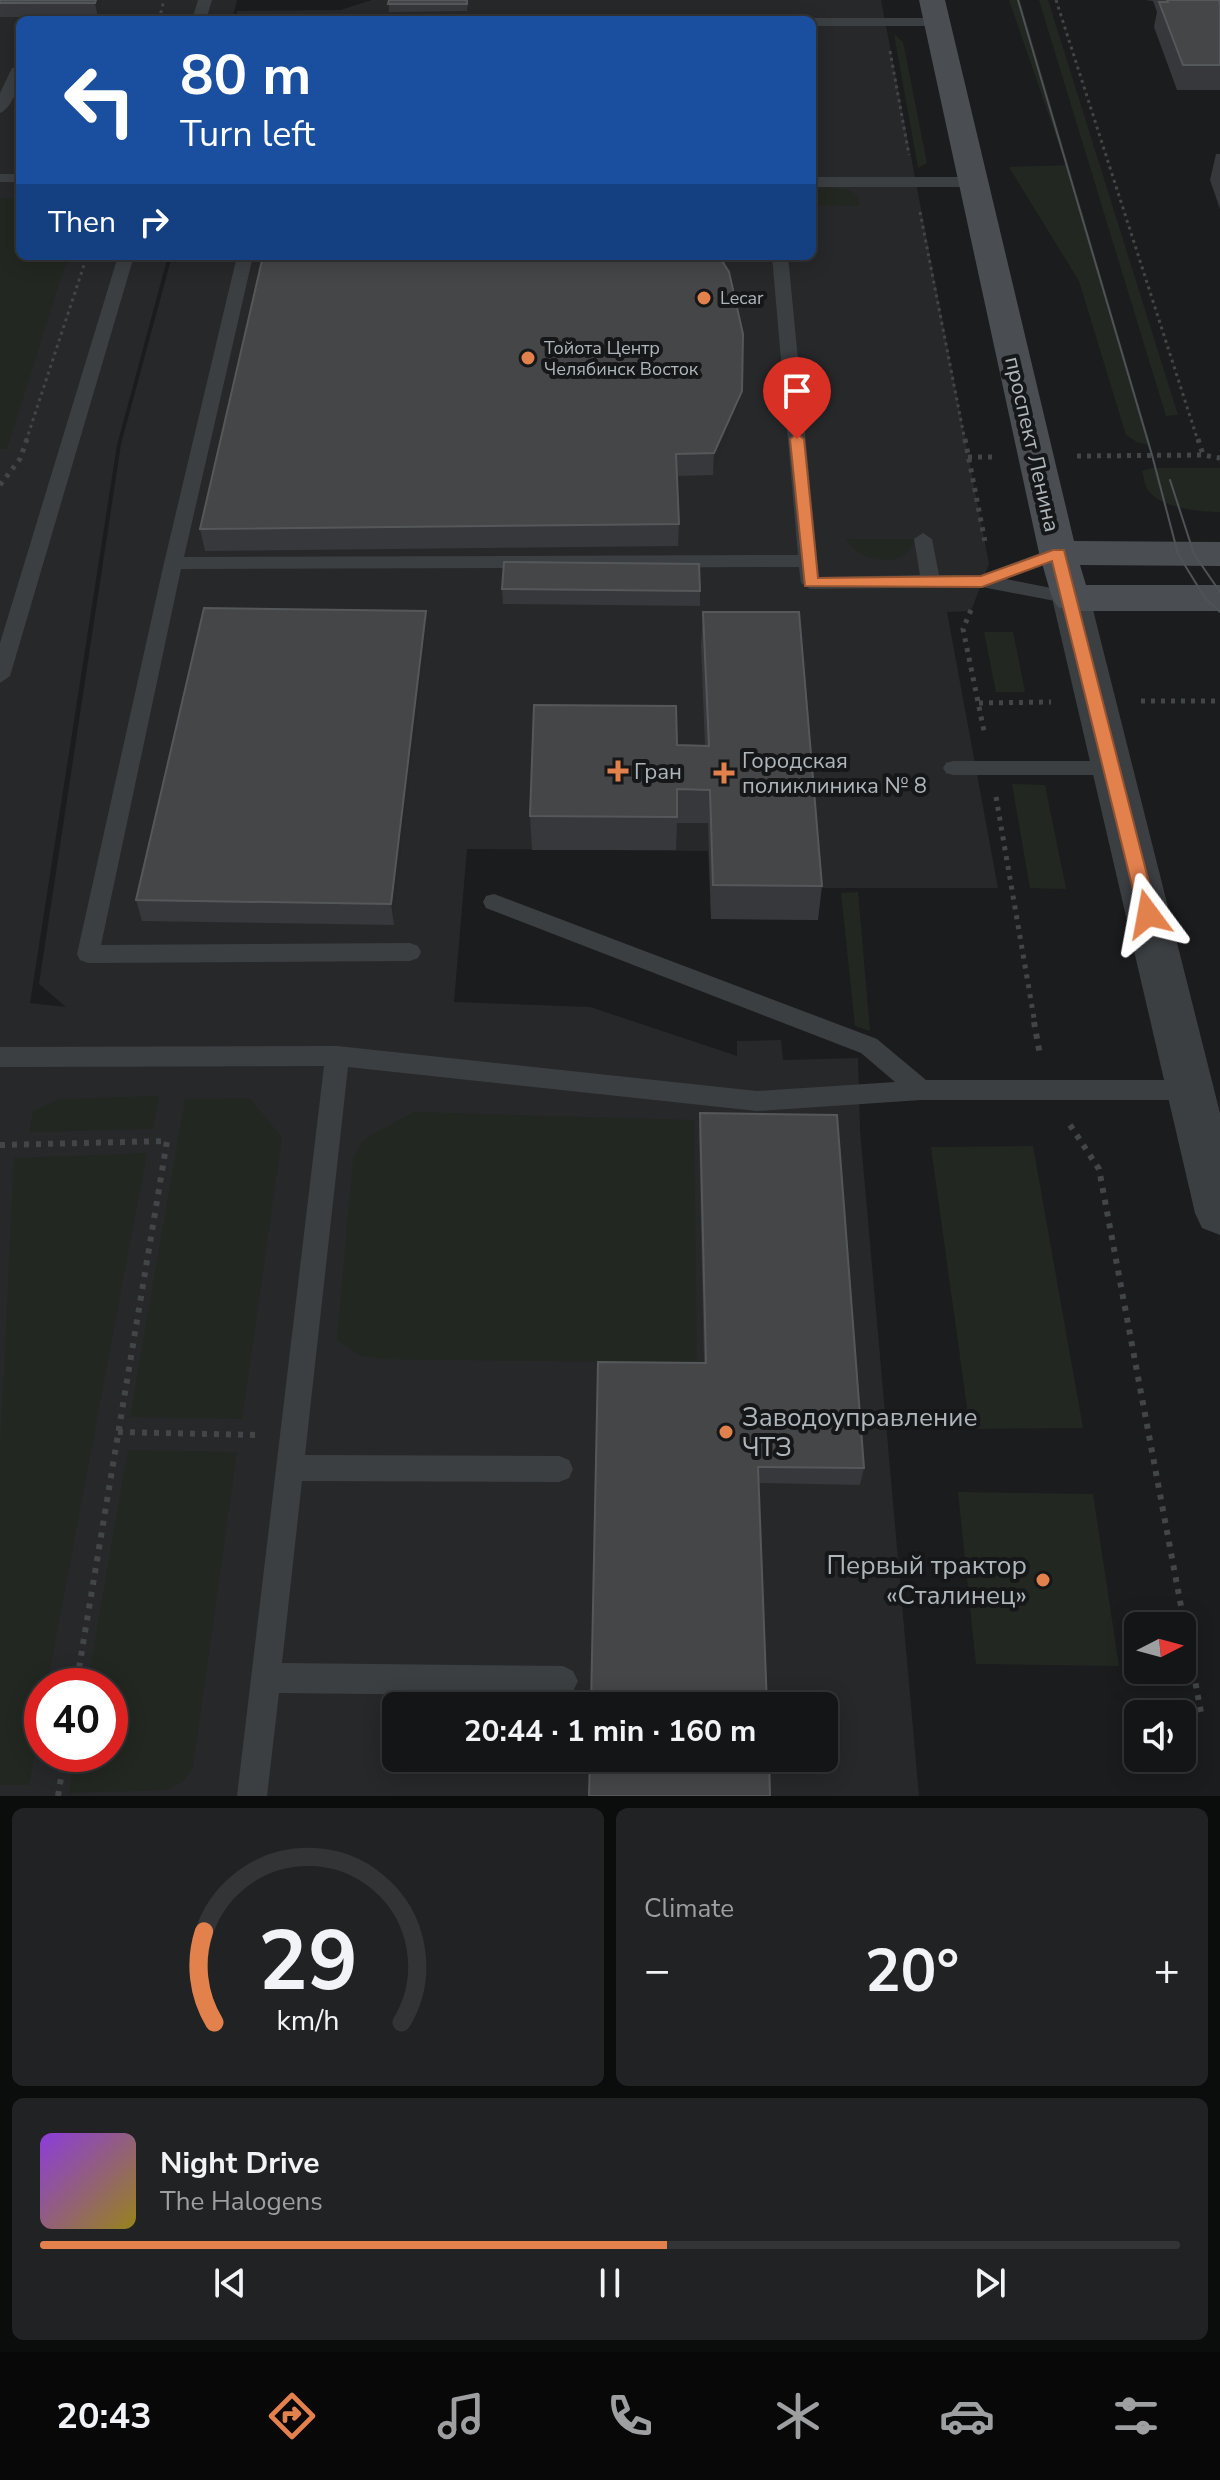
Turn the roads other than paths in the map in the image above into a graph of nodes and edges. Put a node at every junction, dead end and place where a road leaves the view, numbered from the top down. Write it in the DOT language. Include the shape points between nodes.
graph roads {
  1 [pos="935,11"];
  2 [pos="816,22"];
  3 [pos="16,73"];
  4 [pos="0,109"];
  5 [pos="816,182"];
  6 [pos="974,182"];
  7 [pos="125,260"];
  8 [pos="244,260"];
  9 [pos="780,260"];
  10 [pos="923,539"];
  11 [pos="1058,553"];
  12 [pos="1220,554"];
  13 [pos="808,561"];
  14 [pos="173,563"];
  15 [pos="982,581"];
  16 [pos="931,582"];
  17 [pos="1071,598"];
  18 [pos="1220,598"];
  19 [pos="0,676"];
  20 [pos="953,768"];
  21 [pos="1112,768"];
  22 [pos="494,902"];
  23 [pos="410,952"];
  24 [pos="337,1056"];
  25 [pos="0,1057"];
  26 [pos="921,1090"];
  27 [pos="1190,1090"];
  28 [pos="1220,1213"];
  29 [pos="289,1468"];
  30 [pos="559,1469"];
  31 [pos="266,1678"];
  32 [pos="563,1681"];
  33 [pos="252,1796"];
  1 -- 2 [label="lane" via="885,22"];
  1 -- 6 [label="main road, проспект Ленина"];
  3 -- 4 [label="lane"];
  5 -- 6 [label="lane"];
  6 -- 11 [label="main road, проспект Ленина"];
  7 -- 19 [label="lane"];
  8 -- 14 [label="lane"];
  9 -- 13 [label="lane"];
  10 -- 16 [label="lane"];
  11 -- 12 [label="main road"];
  11 -- 15 [label="lane"];
  11 -- 17 [label="main road, проспект Ленина"];
  13 -- 14 [label="lane"];
  13 -- 16 [label="lane" via="810,583"];
  14 -- 23 [label="lane" via="88,954"];
  15 -- 16 [label="lane"];
  15 -- 17 [label="lane"];
  17 -- 18 [label="main road"];
  17 -- 21 [label="street, проспект Ленина"];
  20 -- 21 [label="lane"];
  21 -- 27 [label="street, проспект Ленина"];
  22 -- 26 [label="lane" via="869,1046"];
  24 -- 25 [label="lane"];
  24 -- 26 [label="lane" via="757,1101"];
  24 -- 29 [label="lane"];
  26 -- 27 [label="lane"];
  27 -- 28 [label="street, проспект Ленина"];
  29 -- 30 [label="lane"];
  29 -- 31 [label="lane"];
  31 -- 32 [label="lane"];
  31 -- 33 [label="lane"];
}
